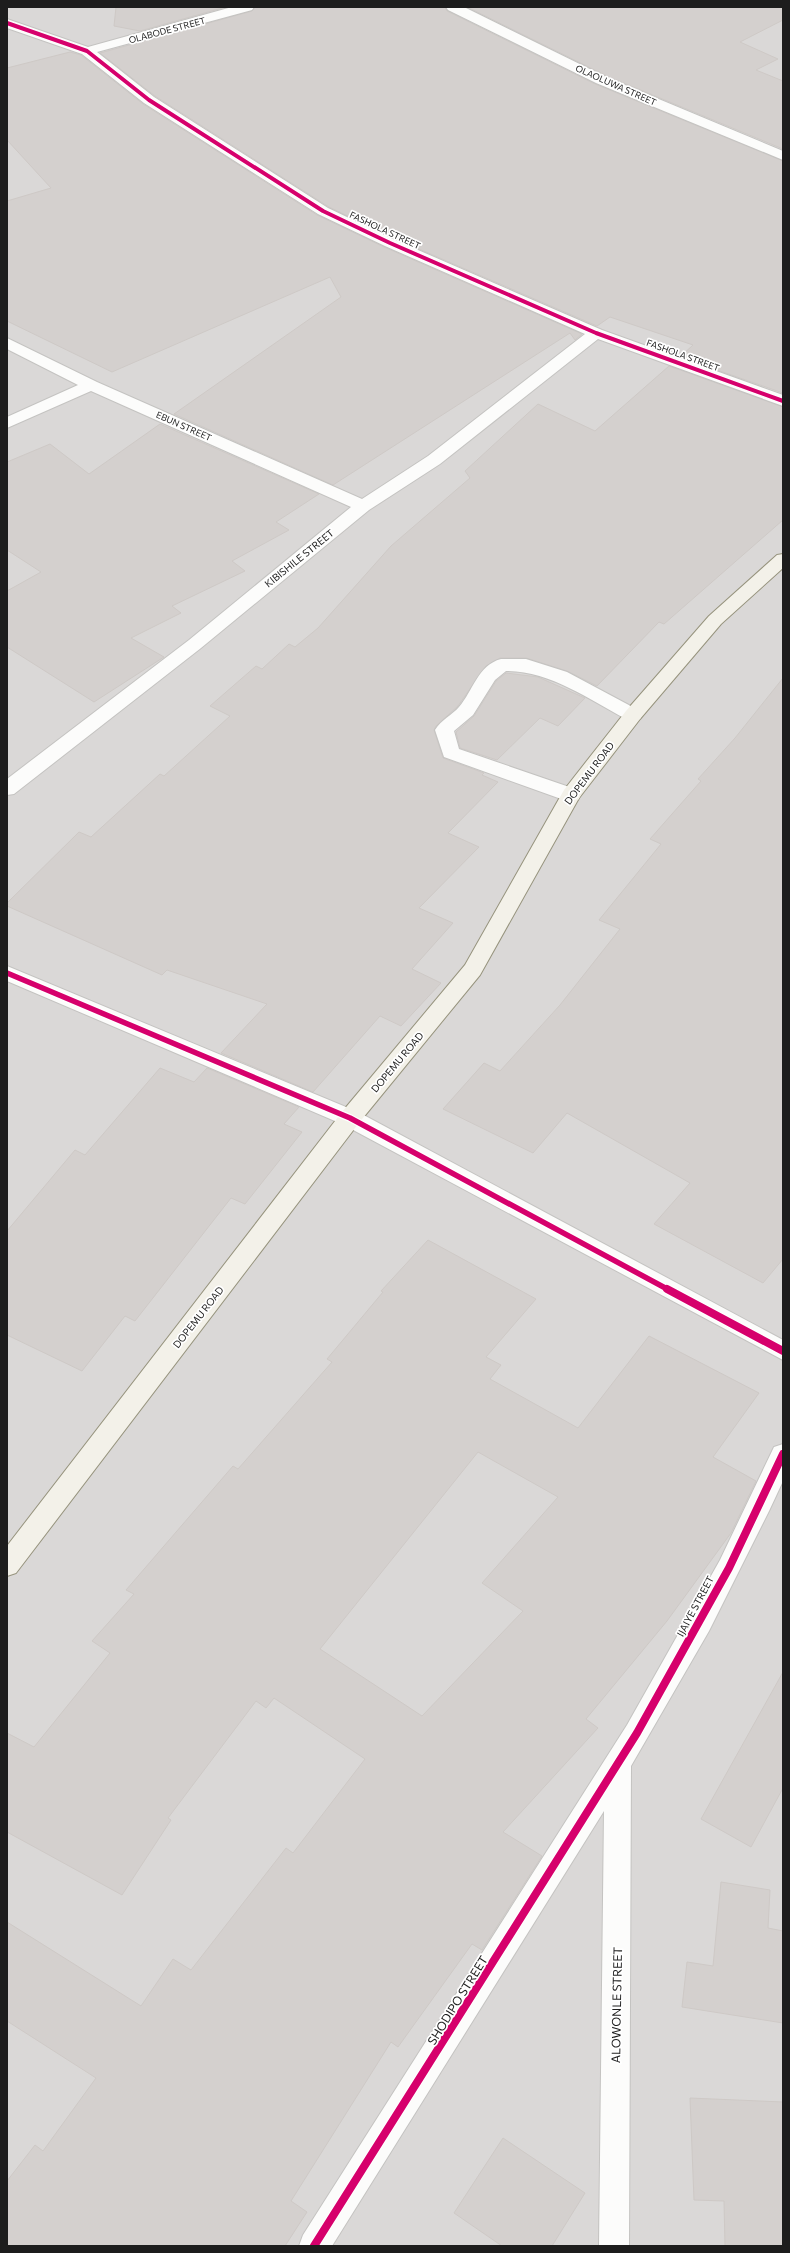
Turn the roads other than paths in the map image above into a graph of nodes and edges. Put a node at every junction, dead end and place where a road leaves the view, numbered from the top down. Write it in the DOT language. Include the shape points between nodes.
graph roads {
  1 [pos="247,7"];
  2 [pos="453,7"];
  3 [pos="7,24"];
  4 [pos="87,51"];
  5 [pos="783,156"];
  6 [pos="596,333"];
  7 [pos="7,343"];
  8 [pos="90,385"];
  9 [pos="783,401"];
  10 [pos="7,423"];
  11 [pos="363,506"];
  12 [pos="783,559"];
  13 [pos="633,715"];
  14 [pos="7,789"];
  15 [pos="571,795"];
  16 [pos="7,973"];
  17 [pos="350,1118"];
  18 [pos="783,1351"];
  19 [pos="783,1454"];
  20 [pos="7,1565"];
  21 [pos="618,1765"];
  22 [pos="314,2246"];
  23 [pos="614,2246"];
  1 -- 4 [label="street, OLABODE STREET"];
  2 -- 5 [label="street, OLAOLUWA STREET" via="601,80"];
  3 -- 4 [label="street, FASHOLA STREET"];
  4 -- 6 [label="street, FASHOLA STREET" via="149,100 323,211"];
  6 -- 9 [label="street, FASHOLA STREET"];
  6 -- 11 [label="street, KIBISHILE STREET" via="434,460"];
  7 -- 8 [label="street, EBUN STREET"];
  8 -- 10 [label="street"];
  8 -- 11 [label="street, EBUN STREET"];
  11 -- 14 [label="street, KIBISHILE STREET" via="195,644"];
  12 -- 13 [label="main road, DOPEMU ROAD" via="715,620"];
  13 -- 15 [label="main road, DOPEMU ROAD"];
  13 -- 15 [label="street" via="560,676 526,665 501,665 488,676 466,711 444,730 451,753"];
  15 -- 17 [label="main road, DOPEMU ROAD" via="473,970"];
  16 -- 17 [label="street"];
  17 -- 18 [label="street"];
  17 -- 20 [label="main road, DOPEMU ROAD"];
  19 -- 21 [label="street, IJAIYE STREET" via="757,1512 668,1680"];
  21 -- 22 [label="street, SHODIPO STREET"];
  21 -- 23 [label="street, ALOWONLE STREET"];
}
